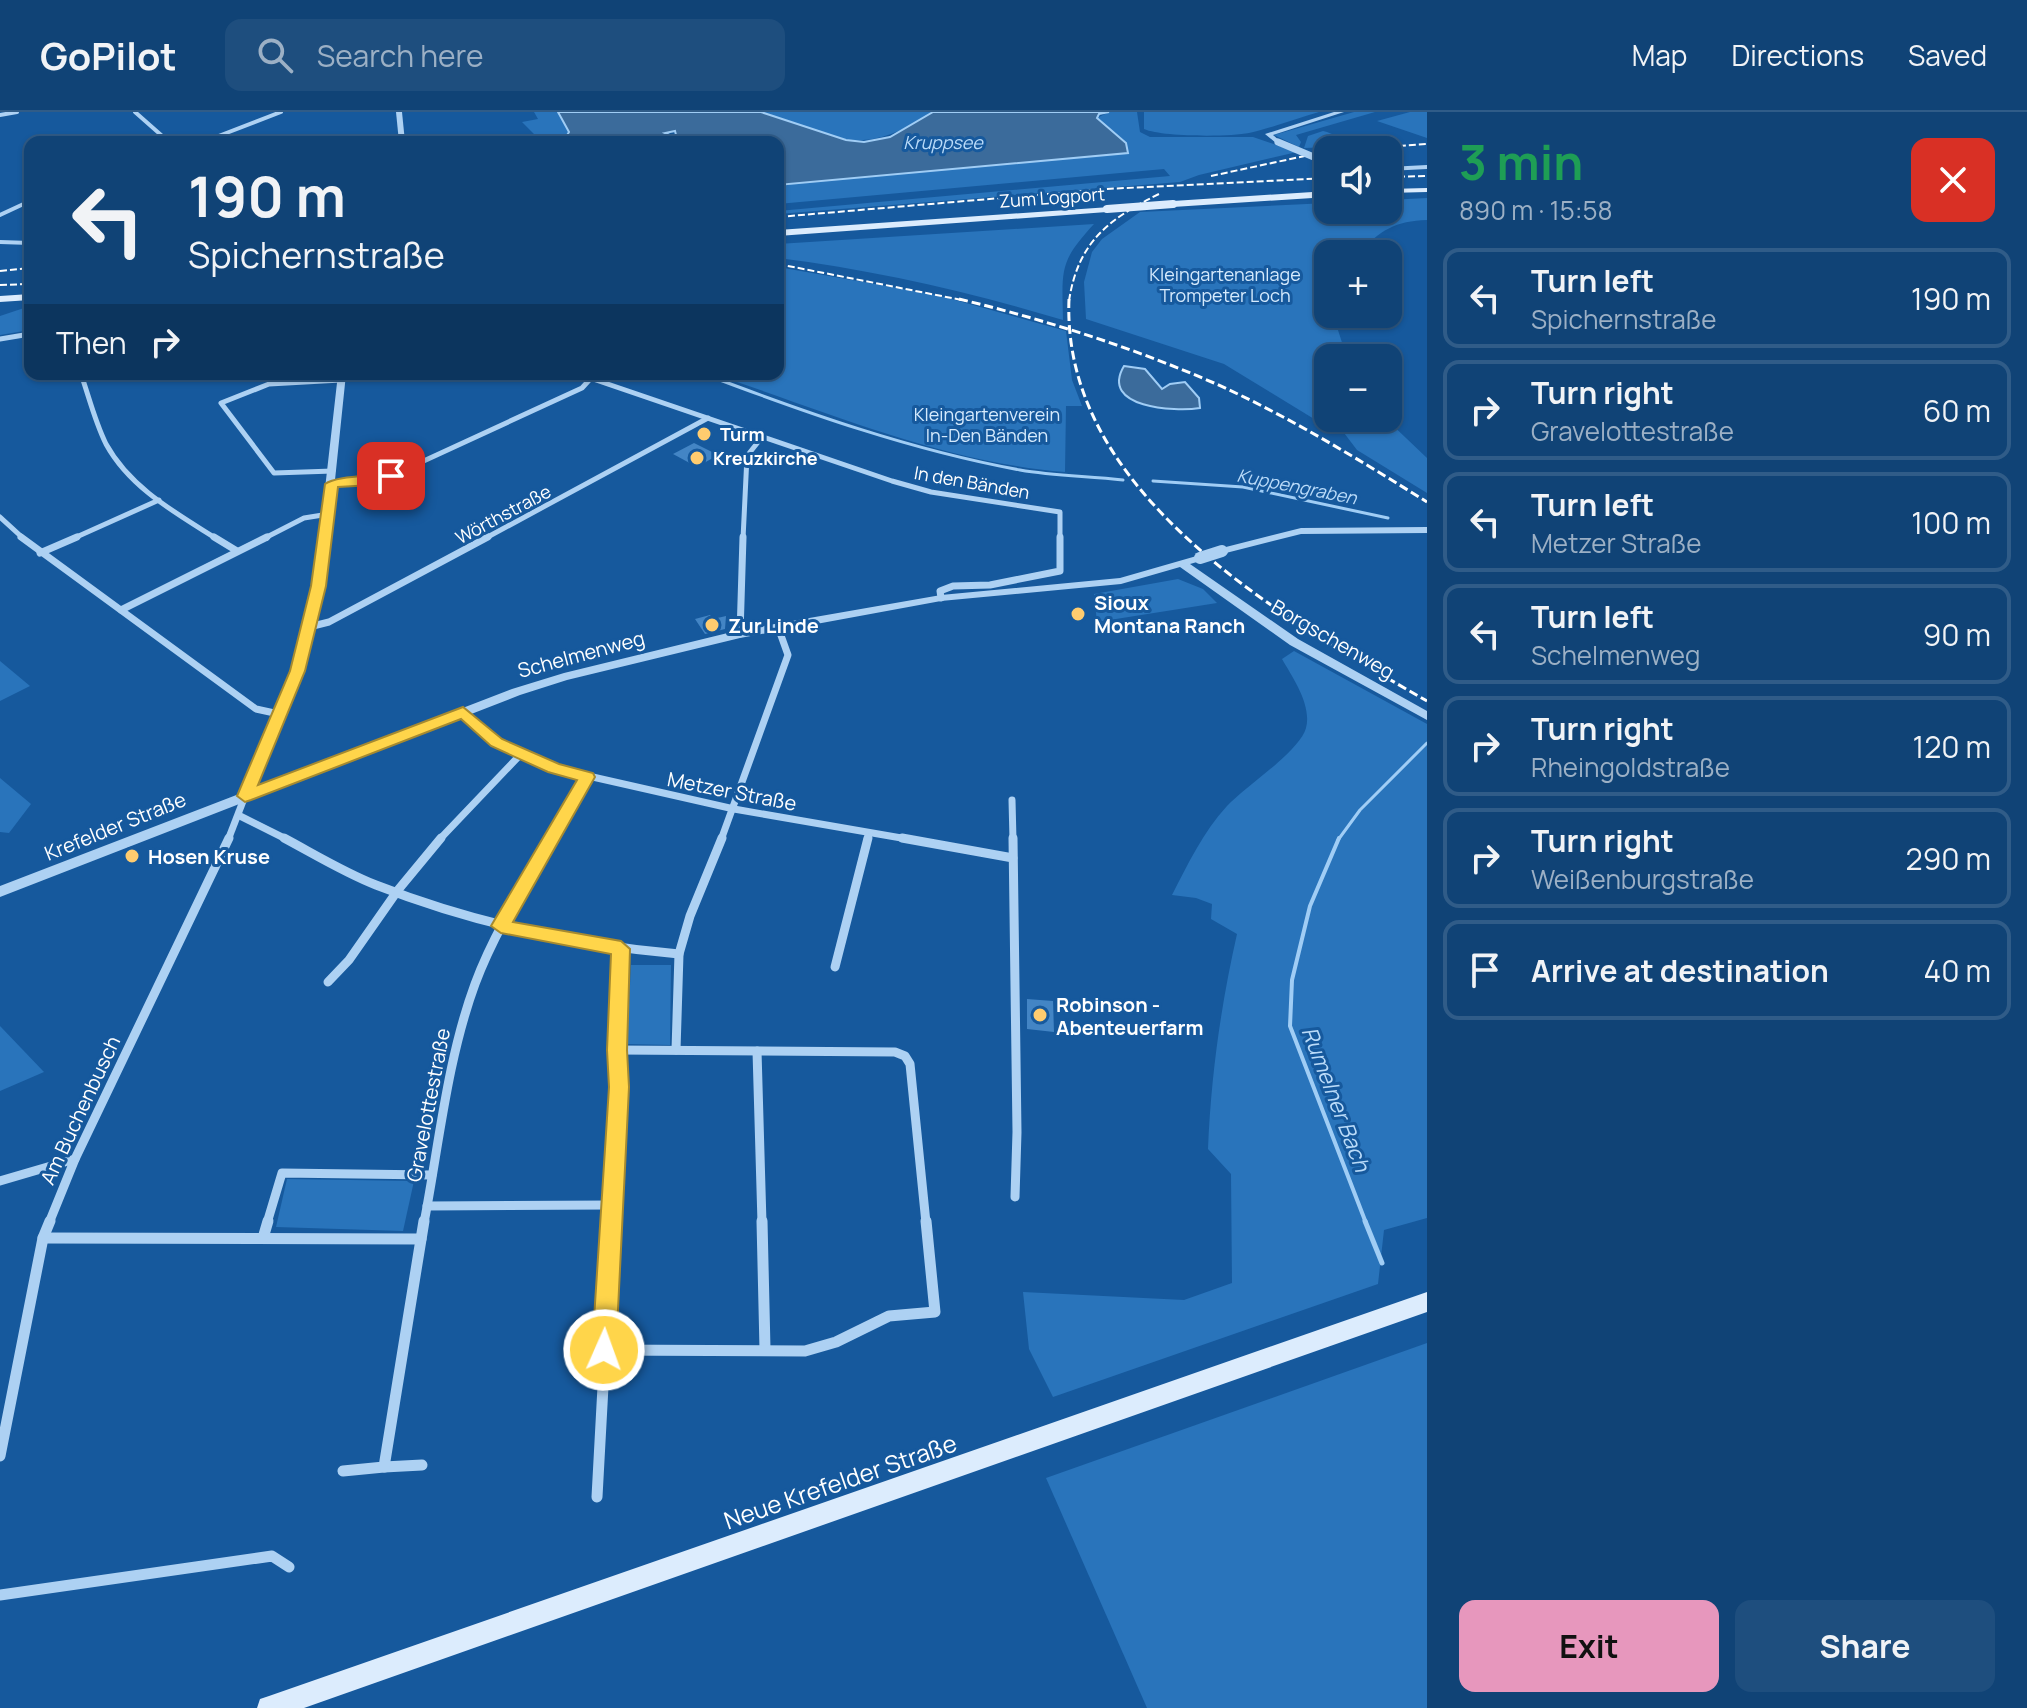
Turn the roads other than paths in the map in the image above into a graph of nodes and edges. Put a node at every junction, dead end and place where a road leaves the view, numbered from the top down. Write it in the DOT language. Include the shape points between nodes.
graph roads {
  1 [pos="17,112"];
  2 [pos="135,112"];
  3 [pos="281,112"];
  4 [pos="399,112"];
  5 [pos="1341,112"];
  6 [pos="0,115"];
  7 [pos="163,136"];
  8 [pos="219,136"];
  9 [pos="401,136"];
  10 [pos="1314,157"];
  11 [pos="1427,167"];
  12 [pos="1402,168"];
  13 [pos="1427,190"];
  14 [pos="1402,191"];
  15 [pos="1314,195"];
  16 [pos="24,204"];
  17 [pos="0,215"];
  18 [pos="784,233"];
  19 [pos="0,242"];
  20 [pos="24,243"];
  21 [pos="24,297"];
  22 [pos="0,299"];
  23 [pos="24,335"];
  24 [pos="0,339"];
  25 [pos="83,380"];
  26 [pos="310,380"];
  27 [pos="341,380"];
  28 [pos="587,380"];
  29 [pos="601,380"];
  30 [pos="708,418"];
  31 [pos="762,437"];
  32 [pos="333,471"];
  33 [pos="332,484"];
  34 [pos="159,500"];
  35 [pos="329,514"];
  36 [pos="0,517"];
  37 [pos="1427,530"];
  38 [pos="237,551"];
  39 [pos="40,553"];
  40 [pos="1183,564"];
  41 [pos="1060,571"];
  42 [pos="941,598"];
  43 [pos="121,610"];
  44 [pos="309,627"];
  45 [pos="778,627"];
  46 [pos="740,634"];
  47 [pos="463,713"];
  48 [pos="279,714"];
  49 [pos="1427,716"];
  50 [pos="521,754"];
  51 [pos="587,777"];
  52 [pos="245,796"];
  53 [pos="1012,800"];
  54 [pos="734,809"];
  55 [pos="240,816"];
  56 [pos="869,833"];
  57 [pos="1013,858"];
  58 [pos="0,892"];
  59 [pos="395,893"];
  60 [pos="501,926"];
  61 [pos="621,949"];
  62 [pos="679,954"];
  63 [pos="835,967"];
  64 [pos="328,982"];
  65 [pos="617,1050"];
  66 [pos="676,1050"];
  67 [pos="757,1051"];
  68 [pos="75,1159"];
  69 [pos="432,1175"];
  70 [pos="0,1181"];
  71 [pos="1015,1197"];
  72 [pos="611,1205"];
  73 [pos="427,1206"];
  74 [pos="43,1238"];
  75 [pos="263,1238"];
  76 [pos="421,1239"];
  77 [pos="1427,1302"];
  78 [pos="765,1349"];
  79 [pos="604,1350"];
  80 [pos="0,1456"];
  81 [pos="422,1465"];
  82 [pos="384,1467"];
  83 [pos="343,1471"];
  84 [pos="597,1497"];
  85 [pos="289,1567"];
  86 [pos="0,1595"];
  87 [pos="269,1708"];
  1 -- 6 [label="street"];
  2 -- 7 [label="street"];
  3 -- 8 [label="street"];
  4 -- 9 [label="street"];
  5 -- 10 [label="street, bridge" via="1268,134"];
  11 -- 12 [label="street"];
  13 -- 14 [label="main road"];
  15 -- 18 [label="main road, Zum Logport, bridge"];
  16 -- 17 [label="street"];
  19 -- 20 [label="street"];
  21 -- 22 [label="main road"];
  23 -- 24 [label="street"];
  25 -- 34 [label="street" via="107,445"];
  26 -- 32 [label="street" via="269,384 221,403 274,473"];
  27 -- 32 [label="street"];
  28 -- 33 [label="street" via="582,388 402,472 373,482"];
  29 -- 30 [label="street, In den Bänden"];
  30 -- 31 [label="street, In den Bänden"];
  30 -- 44 [label="street, Wörthstraße" via="329,622"];
  31 -- 41 [label="street, In den Bänden" via="931,492 1054,509 1060,512"];
  31 -- 46 [label="street" via="747,456"];
  32 -- 33 [label="street"];
  33 -- 35 [label="street"];
  34 -- 38 [label="street"];
  34 -- 39 [label="street"];
  35 -- 38 [label="street" via="304,518"];
  35 -- 44 [label="street"];
  36 -- 39 [label="street"];
  37 -- 40 [label="street, Schelmenweg, bridge" via="1301,531"];
  38 -- 43 [label="street"];
  39 -- 43 [label="street"];
  40 -- 42 [label="street, Schelmenweg" via="1121,581"];
  40 -- 49 [label="street, Borgschenweg" via="1294,642"];
  41 -- 42 [label="street, Schelmenweg" via="990,585 953,586 940,591"];
  42 -- 45 [label="street, Schelmenweg"];
  43 -- 48 [label="street" via="256,709"];
  44 -- 48 [label="street"];
  45 -- 46 [label="street, Schelmenweg"];
  45 -- 54 [label="street" via="788,655"];
  46 -- 47 [label="street, Schelmenweg" via="564,677"];
  47 -- 50 [label="street, Metzer Straße" via="482,732"];
  47 -- 52 [label="street, Schelmenweg"];
  48 -- 52 [label="street"];
  50 -- 51 [label="street, Metzer Straße"];
  50 -- 59 [label="street"];
  51 -- 54 [label="street, Metzer Straße"];
  51 -- 60 [label="street, Gravelottestraße"];
  52 -- 55 [label="street, Am Buchenbusch"];
  52 -- 58 [label="street, Krefelder Straße"];
  53 -- 57 [label="street"];
  54 -- 56 [label="street, Metzer Straße"];
  54 -- 62 [label="street"];
  55 -- 59 [label="street"];
  55 -- 68 [label="street, Am Buchenbusch"];
  56 -- 57 [label="street, Metzer Straße"];
  56 -- 63 [label="street"];
  57 -- 71 [label="street"];
  59 -- 60 [label="street"];
  59 -- 64 [label="street" via="350,964"];
  60 -- 61 [label="street"];
  60 -- 69 [label="street, Gravelottestraße" via="460,1032"];
  61 -- 62 [label="street"];
  61 -- 65 [label="street"];
  62 -- 66 [label="street"];
  65 -- 66 [label="street"];
  65 -- 72 [label="street"];
  66 -- 67 [label="street"];
  67 -- 78 [label="street"];
  67 -- 78 [label="street" via="905,1056 910,1064 935,1312 884,1318 827,1348"];
  68 -- 70 [label="street"];
  68 -- 74 [label="street, Am Buchenbusch"];
  69 -- 73 [label="street, Gravelottestraße"];
  69 -- 75 [label="street" via="282,1173"];
  72 -- 73 [label="street"];
  72 -- 79 [label="street"];
  73 -- 76 [label="street, Gravelottestraße"];
  74 -- 75 [label="street"];
  74 -- 80 [label="street, Am Buchenbusch"];
  75 -- 76 [label="street"];
  76 -- 82 [label="street, Gravelottestraße"];
  77 -- 87 [label="main road, Neue Krefelder Straße"];
  78 -- 79 [label="street"];
  79 -- 84 [label="street"];
  81 -- 82 [label="street"];
  82 -- 83 [label="street"];
  85 -- 86 [label="street" via="272,1556"];
}
